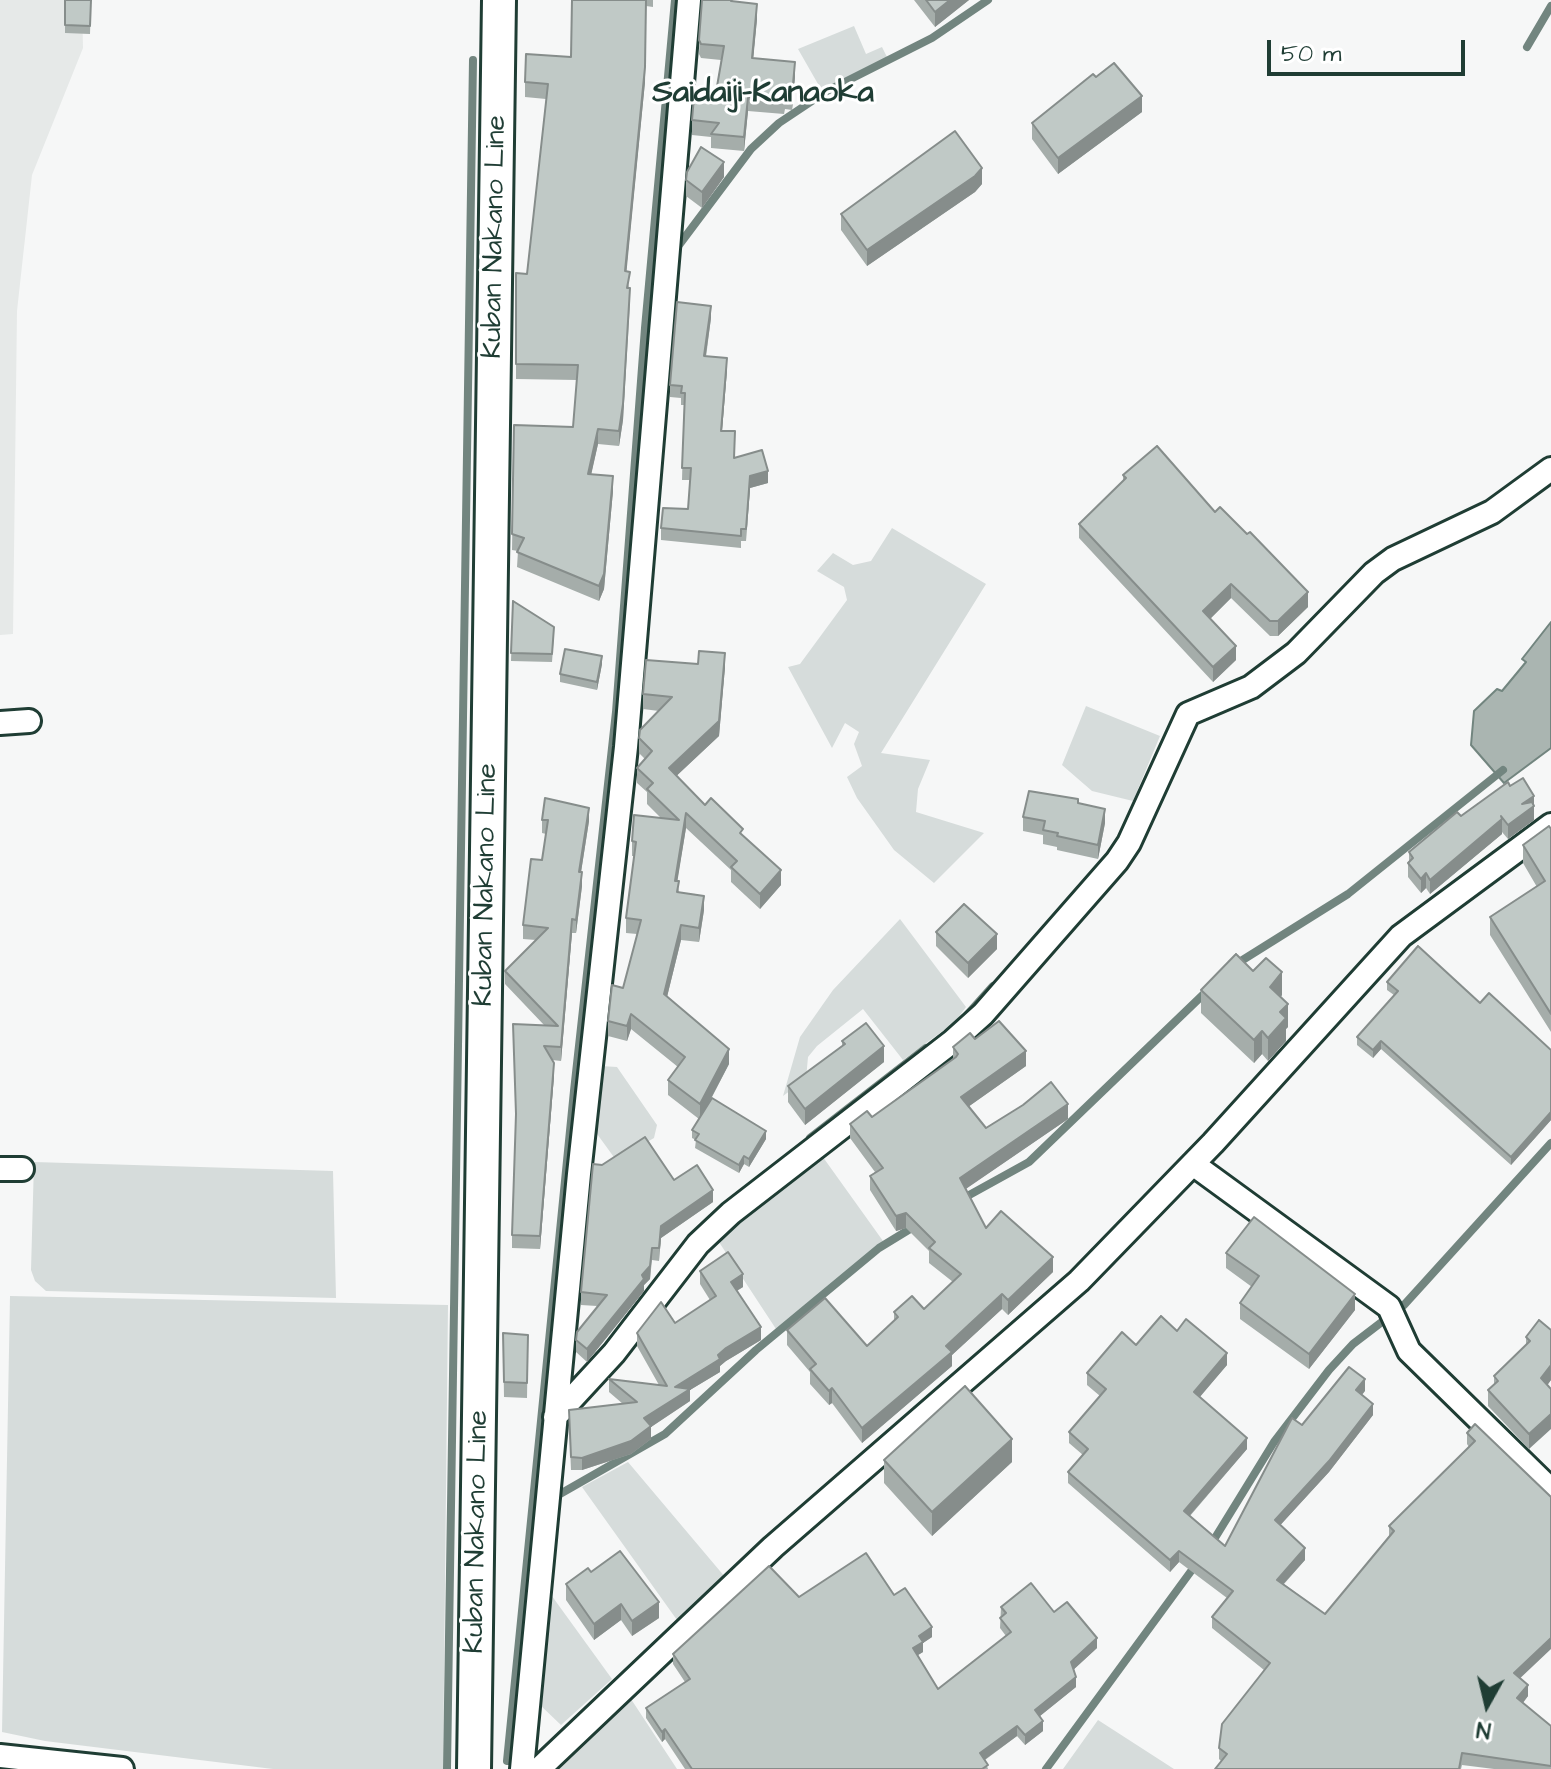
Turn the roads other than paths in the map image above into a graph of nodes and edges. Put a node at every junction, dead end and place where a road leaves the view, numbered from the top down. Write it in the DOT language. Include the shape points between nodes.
graph roads {
  1 [pos="499,0"];
  2 [pos="689,0"];
  3 [pos="1551,469"];
  4 [pos="29,721"];
  5 [pos="0,723"];
  6 [pos="1551,825"];
  7 [pos="1193,1164"];
  8 [pos="555,1417"];
  9 [pos="1551,1490"];
  10 [pos="10,1760"];
  11 [pos="122,1769"];
  12 [pos="474,1769"];
  13 [pos="522,1769"];
  14 [pos="539,1769"];
  1 -- 12 [label="main road, Kuban Nakano Line"];
  2 -- 8 [label="street" via="626,747"];
  3 -- 8 [label="street" via="1492,512 1393,559 1296,653 1262,678 1188,714 1117,861 983,1014 720,1223"];
  4 -- 5 [label="street"];
  6 -- 7 [label="street" via="1401,936"];
  7 -- 9 [label="street" via="1392,1313 1409,1351"];
  7 -- 14 [label="street" via="1079,1281 773,1547"];
  8 -- 13 [label="street"];
  10 -- 11 [label="street"];
}
